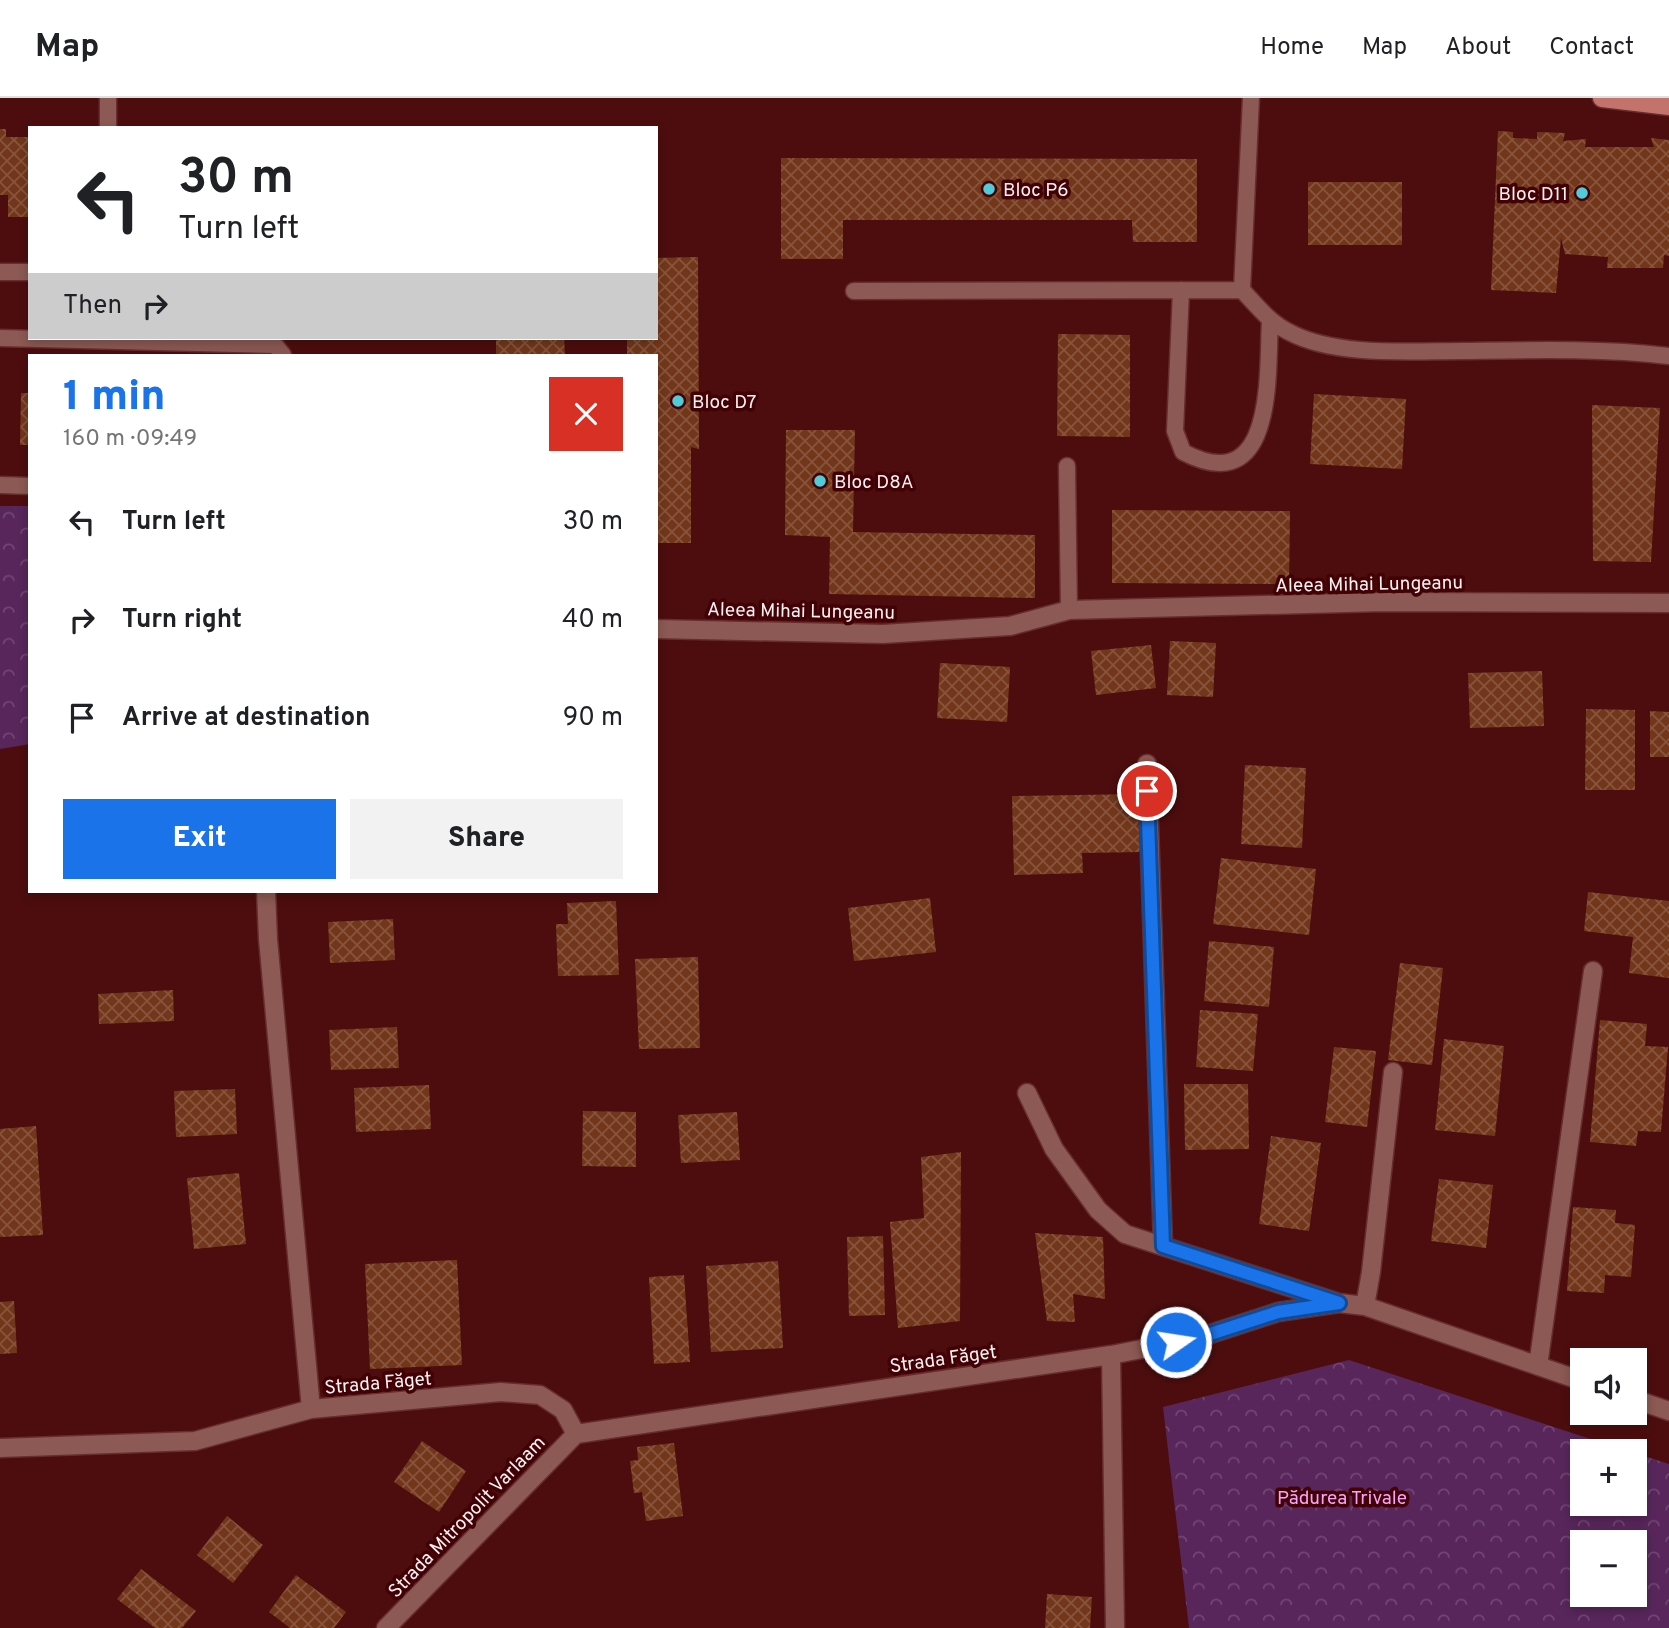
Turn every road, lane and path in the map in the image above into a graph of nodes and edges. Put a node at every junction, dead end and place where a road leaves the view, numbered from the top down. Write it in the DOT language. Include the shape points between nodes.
graph roads {
  1 [pos="108,98"];
  2 [pos="1251,98"];
  3 [pos="1602,98"];
  4 [pos="1669,106"];
  5 [pos="108,126"];
  6 [pos="0,272"];
  7 [pos="28,272"];
  8 [pos="1242,289"];
  9 [pos="1181,290"];
  10 [pos="854,291"];
  11 [pos="1270,320"];
  12 [pos="0,338"];
  13 [pos="28,338"];
  14 [pos="132,340"];
  15 [pos="282,354"];
  16 [pos="1669,356"];
  17 [pos="1067,466"];
  18 [pos="0,485"];
  19 [pos="28,486"];
  20 [pos="1669,603"];
  21 [pos="1069,610"];
  22 [pos="658,629"];
  23 [pos="1147,764"];
  24 [pos="266,893"];
  25 [pos="1593,971"];
  26 [pos="1393,1072"];
  27 [pos="1027,1093"];
  28 [pos="1163,1246"];
  29 [pos="1339,1303"];
  30 [pos="1365,1306"];
  31 [pos="1111,1355"];
  32 [pos="1538,1366"];
  33 [pos="1570,1377"];
  34 [pos="1647,1403"];
  35 [pos="311,1409"];
  36 [pos="1669,1411"];
  37 [pos="576,1434"];
  38 [pos="0,1448"];
  39 [pos="386,1628"];
  40 [pos="1115,1628"];
  1 -- 5 [label="lane"];
  2 -- 8 [label="lane"];
  3 -- 4 [label="main road"];
  6 -- 7 [label="lane"];
  8 -- 9 [label="lane"];
  8 -- 11 [label="lane"];
  9 -- 10 [label="lane"];
  9 -- 11 [label="lane" via="1175,431 1183,452 1197,459 1224,462 1240,458 1254,443 1263,423"];
  11 -- 16 [label="lane" via="1313,341 1368,351 1615,350"];
  12 -- 13 [label="lane"];
  14 -- 15 [label="lane" via="275,345"];
  17 -- 21 [label="lane"];
  18 -- 19 [label="lane"];
  20 -- 21 [label="street, Aleea Mihai Lungeanu" via="1384,602"];
  21 -- 22 [label="street, Aleea Mihai Lungeanu" via="1010,626 883,634"];
  23 -- 28 [label="street"];
  24 -- 35 [label="street, Strada Făget"];
  25 -- 32 [label="street"];
  26 -- 30 [label="street"];
  27 -- 28 [label="street" via="1054,1149 1098,1210 1125,1234"];
  28 -- 29 [label="street"];
  29 -- 30 [label="street, Strada Făget"];
  29 -- 31 [label="street, Strada Făget" via="1278,1312 1198,1338"];
  30 -- 32 [label="street, Strada Făget"];
  31 -- 37 [label="street, Strada Făget"];
  31 -- 40 [label="street"];
  32 -- 33 [label="street, Strada Făget"];
  34 -- 36 [label="street"];
  35 -- 37 [label="street, Strada Făget" via="501,1392 540,1395 563,1410"];
  35 -- 38 [label="street, Strada Făget" via="195,1441"];
  37 -- 39 [label="street, Strada Mitropolit Varlaam"];
}
